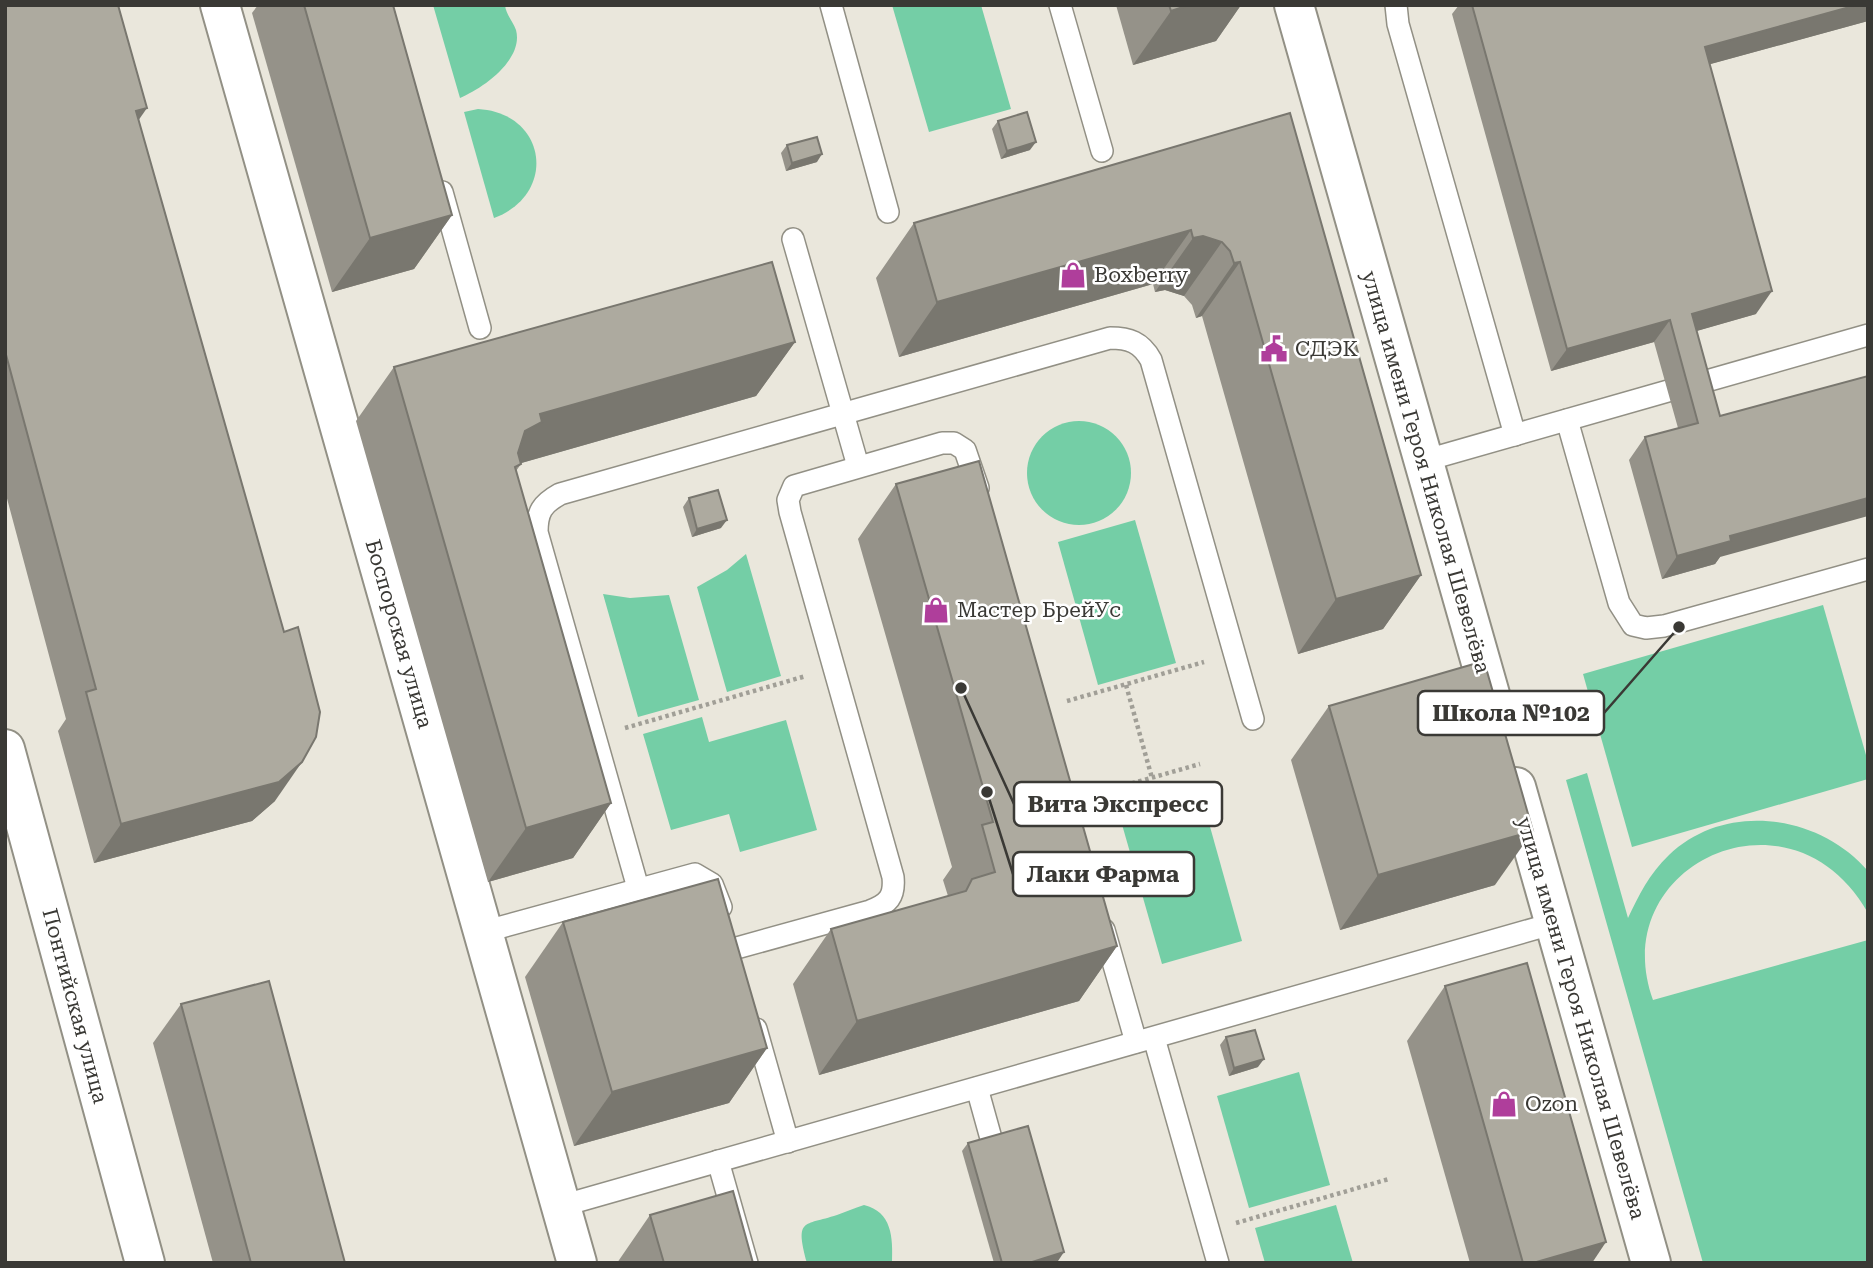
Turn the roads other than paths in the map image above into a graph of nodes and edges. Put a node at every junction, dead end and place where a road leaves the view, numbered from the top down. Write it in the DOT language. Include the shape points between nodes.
graph roads {
  1 [pos="220,5"];
  2 [pos="831,5"];
  3 [pos="1060,5"];
  4 [pos="1294,5"];
  5 [pos="1396,5"];
  6 [pos="1102,151"];
  7 [pos="435,166"];
  8 [pos="888,212"];
  9 [pos="793,239"];
  10 [pos="480,328"];
  11 [pos="1868,335"];
  12 [pos="1689,386"];
  13 [pos="1668,391"];
  14 [pos="843,414"];
  15 [pos="1567,420"];
  16 [pos="1515,435"];
  17 [pos="1423,461"];
  18 [pos="858,466"];
  19 [pos="985,513"];
  20 [pos="1868,569"];
  21 [pos="1252,719"];
  22 [pos="5,749"];
  23 [pos="638,888"];
  24 [pos="1100,916"];
  25 [pos="1555,923"];
  26 [pos="483,932"];
  27 [pos="733,949"];
  28 [pos="741,975"];
  29 [pos="751,1014"];
  30 [pos="1145,1040"];
  31 [pos="977,1088"];
  32 [pos="788,1142"];
  33 [pos="992,1142"];
  34 [pos="719,1161"];
  35 [pos="561,1206"];
  36 [pos="145,1263"];
  37 [pos="577,1263"];
  38 [pos="747,1263"];
  39 [pos="1218,1263"];
  40 [pos="1651,1263"];
  1 -- 26 [label="street, Боспорская улица"];
  2 -- 8 [label="lane"];
  3 -- 6 [label="lane"];
  4 -- 17 [label="street, улица имени Героя Николая Шевелёва"];
  5 -- 16 [label="lane"];
  7 -- 10 [label="lane"];
  9 -- 14 [label="lane"];
  11 -- 12 [label="lane"];
  13 -- 15 [label="lane"];
  14 -- 18 [label="lane"];
  14 -- 21 [label="lane" via="1110,338 1127,338 1144,347"];
  14 -- 23 [label="lane" via="559,494 545,503 537,517 537,532"];
  15 -- 16 [label="lane"];
  15 -- 20 [label="lane" via="1619,603 1633,625 1664,626"];
  16 -- 17 [label="lane"];
  17 -- 25 [label="street, улица имени Героя Николая Шевелёва"];
  18 -- 19 [label="lane" via="954,443 971,461"];
  18 -- 27 [label="lane" via="794,486 788,500 894,891 886,905 870,911"];
  22 -- 36 [label="street, Понтийская улица"];
  23 -- 26 [label="lane"];
  23 -- 27 [label="lane" via="695,874 712,884"];
  24 -- 30 [label="lane"];
  25 -- 30 [label="lane"];
  25 -- 40 [label="street, улица имени Героя Николая Шевелёва"];
  26 -- 35 [label="street, Боспорская улица"];
  27 -- 28 [label="lane"];
  29 -- 32 [label="lane"];
  30 -- 31 [label="lane"];
  30 -- 39 [label="lane"];
  31 -- 32 [label="lane"];
  31 -- 33 [label="lane"];
  32 -- 34 [label="lane"];
  34 -- 35 [label="lane"];
  34 -- 38 [label="lane"];
  35 -- 37 [label="street, Боспорская улица"];
}
